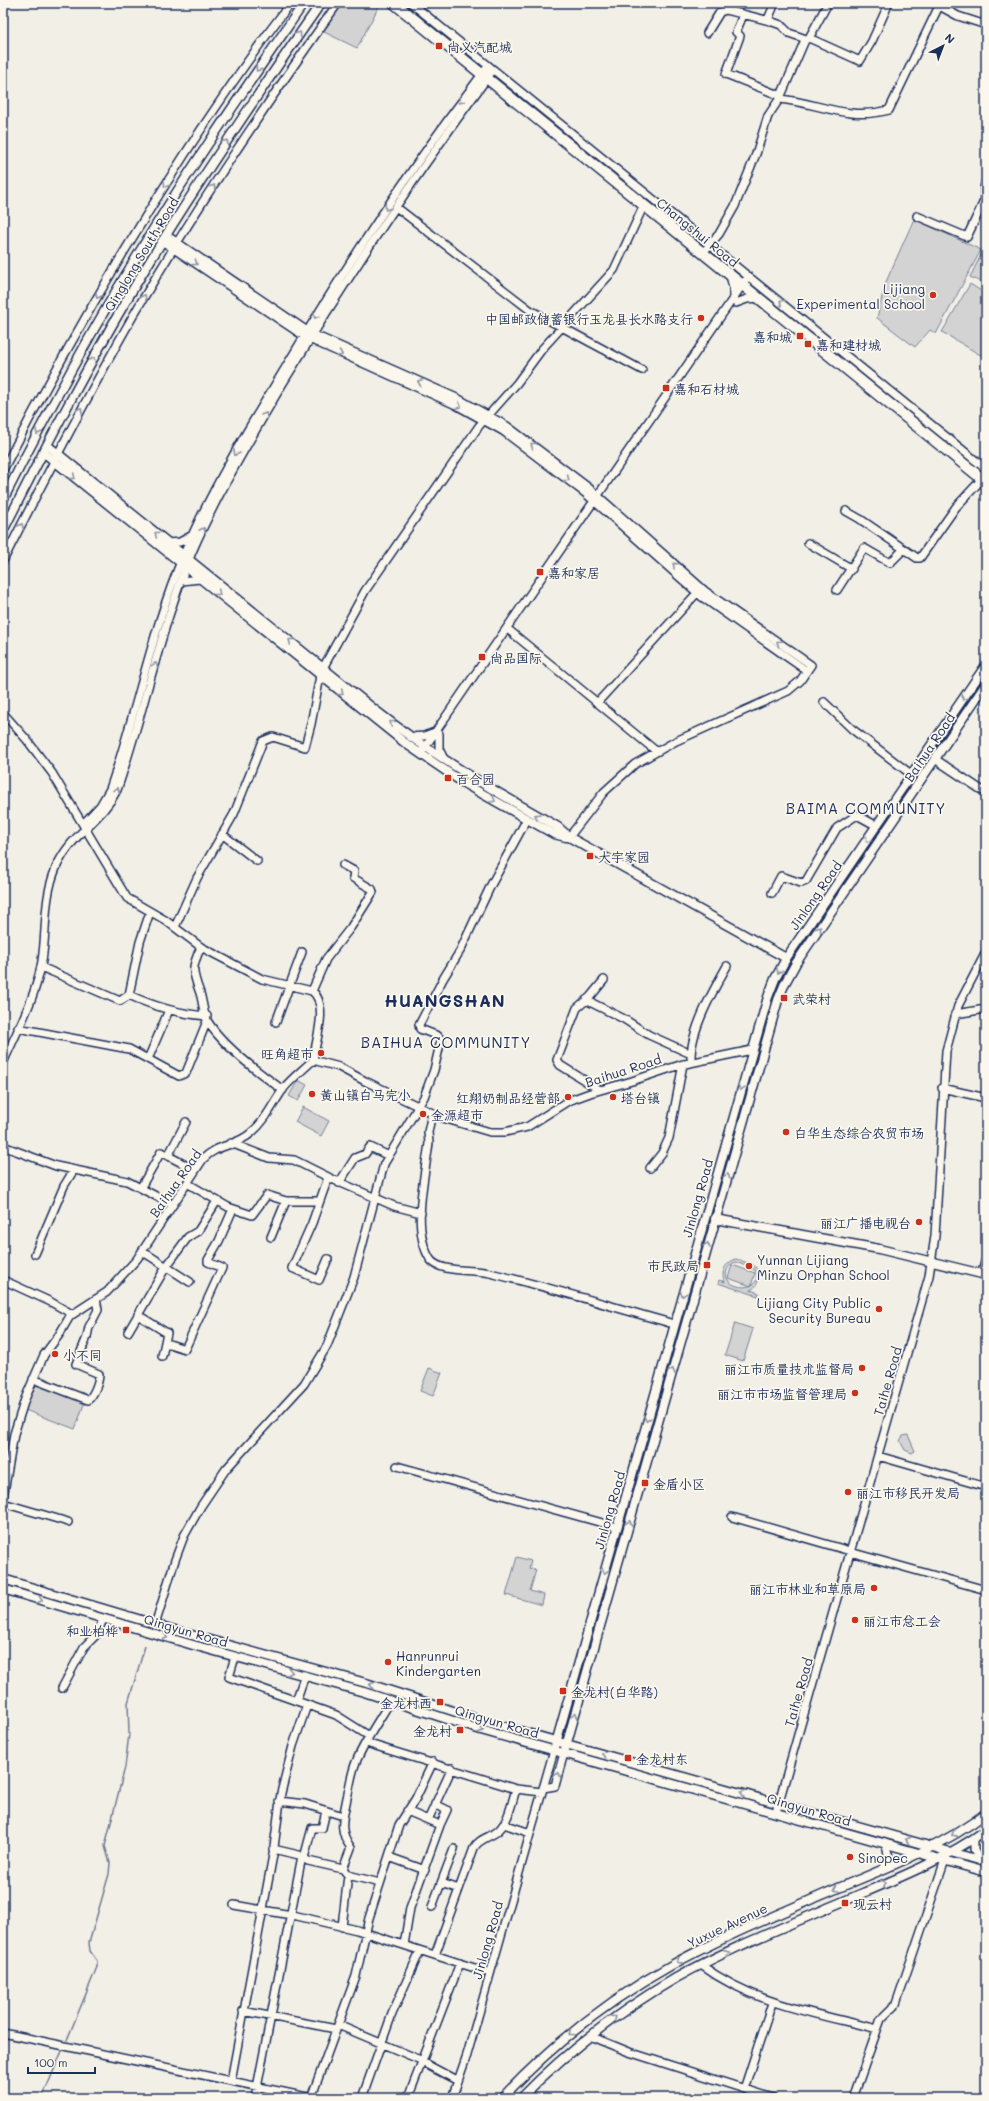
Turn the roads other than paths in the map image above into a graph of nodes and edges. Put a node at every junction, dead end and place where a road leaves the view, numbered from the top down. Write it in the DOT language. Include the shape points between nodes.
graph roads {
  1 [pos="291,3"];
  2 [pos="304,3"];
  3 [pos="321,3"];
  4 [pos="338,3"];
  5 [pos="394,3"];
  6 [pos="402,3"];
  7 [pos="411,3"];
  8 [pos="775,3"];
  9 [pos="828,3"];
  10 [pos="888,3"];
  11 [pos="936,5"];
  12 [pos="743,15"];
  13 [pos="770,20"];
  14 [pos="986,25"];
  15 [pos="707,33"];
  16 [pos="808,38"];
  17 [pos="486,74"];
  18 [pos="780,98"];
  19 [pos="986,180"];
  20 [pos="644,205"];
  21 [pos="396,207"];
  22 [pos="917,216"];
  23 [pos="164,238"];
  24 [pos="175,246"];
  25 [pos="708,247"];
  26 [pos="729,274"];
  27 [pos="746,284"];
  28 [pos="759,298"];
  29 [pos="734,301"];
  30 [pos="562,327"];
  31 [pos="308,335"];
  32 [pos="642,370"];
  33 [pos="487,417"];
  34 [pos="45,449"];
  35 [pos="55,457"];
  36 [pos="986,469"];
  37 [pos="3,470"];
  38 [pos="985,479"];
  39 [pos="3,500"];
  40 [pos="597,500"];
  41 [pos="846,511"];
  42 [pos="3,531"];
  43 [pos="192,535"];
  44 [pos="168,542"];
  45 [pos="808,543"];
  46 [pos="904,549"];
  47 [pos="193,550"];
  48 [pos="168,553"];
  49 [pos="3,561"];
  50 [pos="185,561"];
  51 [pos="200,569"];
  52 [pos="852,569"];
  53 [pos="176,573"];
  54 [pos="200,579"];
  55 [pos="181,581"];
  56 [pos="837,590"];
  57 [pos="697,593"];
  58 [pos="510,631"];
  59 [pos="986,665"];
  60 [pos="323,668"];
  61 [pos="809,668"];
  62 [pos="320,676"];
  63 [pos="986,684"];
  64 [pos="824,702"];
  65 [pos="597,703"];
  66 [pos="3,713"];
  67 [pos="437,733"];
  68 [pos="410,737"];
  69 [pos="656,751"];
  70 [pos="424,752"];
  71 [pos="935,759"];
  72 [pos="446,762"];
  73 [pos="912,775"];
  74 [pos="986,794"];
  75 [pos="527,819"];
  76 [pos="83,826"];
  77 [pos="877,826"];
  78 [pos="222,834"];
  79 [pos="569,837"];
  80 [pos="257,860"];
  81 [pos="344,865"];
  82 [pos="772,893"];
  83 [pos="150,912"];
  84 [pos="174,927"];
  85 [pos="201,947"];
  86 [pos="302,952"];
  87 [pos="986,952"];
  88 [pos="786,958"];
  89 [pos="727,966"];
  90 [pos="41,967"];
  91 [pos="604,980"];
  92 [pos="289,985"];
  93 [pos="312,990"];
  94 [pos="129,995"];
  95 [pos="586,1000"];
  96 [pos="986,1009"];
  97 [pos="169,1010"];
  98 [pos="955,1014"];
  99 [pos="207,1019"];
  100 [pos="276,1022"];
  101 [pos="18,1028"];
  102 [pos="752,1050"];
  103 [pos="3,1052"];
  104 [pos="763,1052"];
  105 [pos="691,1054"];
  106 [pos="148,1059"];
  107 [pos="313,1060"];
  108 [pos="692,1062"];
  109 [pos="3,1063"];
  110 [pos="684,1064"];
  111 [pos="942,1088"];
  112 [pos="283,1090"];
  113 [pos="600,1090"];
  114 [pos="986,1098"];
  115 [pos="420,1106"];
  116 [pos="432,1113"];
  117 [pos="186,1122"];
  118 [pos="231,1143"];
  119 [pos="3,1146"];
  120 [pos="3,1150"];
  121 [pos="168,1156"];
  122 [pos="389,1156"];
  123 [pos="650,1168"];
  124 [pos="195,1170"];
  125 [pos="72,1173"];
  126 [pos="328,1178"];
  127 [pos="187,1183"];
  128 [pos="339,1183"];
  129 [pos="141,1187"];
  130 [pos="376,1198"];
  131 [pos="217,1201"];
  132 [pos="286,1201"];
  133 [pos="319,1201"];
  134 [pos="172,1206"];
  135 [pos="233,1209"];
  136 [pos="421,1213"];
  137 [pos="716,1216"];
  138 [pos="271,1237"];
  139 [pos="142,1251"];
  140 [pos="35,1254"];
  141 [pos="932,1258"];
  142 [pos="986,1258"];
  143 [pos="328,1259"];
  144 [pos="166,1267"];
  145 [pos="985,1272"];
  146 [pos="3,1280"];
  147 [pos="190,1282"];
  148 [pos="96,1299"];
  149 [pos="72,1314"];
  150 [pos="138,1315"];
  151 [pos="674,1324"];
  152 [pos="128,1332"];
  153 [pos="166,1343"];
  154 [pos="162,1356"];
  155 [pos="33,1379"];
  156 [pos="878,1456"];
  157 [pos="397,1466"];
  158 [pos="6,1468"];
  159 [pos="986,1486"];
  160 [pos="3,1498"];
  161 [pos="3,1503"];
  162 [pos="732,1517"];
  163 [pos="68,1522"];
  164 [pos="617,1527"];
  165 [pos="850,1551"];
  166 [pos="3,1580"];
  167 [pos="3,1589"];
  168 [pos="986,1590"];
  169 [pos="103,1618"];
  170 [pos="155,1625"];
  171 [pos="236,1657"];
  172 [pos="304,1675"];
  173 [pos="62,1688"];
  174 [pos="391,1700"];
  175 [pos="296,1701"];
  176 [pos="307,1705"];
  177 [pos="369,1736"];
  178 [pos="556,1741"];
  179 [pos="366,1743"];
  180 [pos="567,1744"];
  181 [pos="554,1750"];
  182 [pos="564,1753"];
  183 [pos="433,1762"];
  184 [pos="452,1768"];
  185 [pos="516,1789"];
  186 [pos="543,1790"];
  187 [pos="279,1801"];
  188 [pos="435,1804"];
  189 [pos="779,1804"];
  190 [pos="326,1811"];
  191 [pos="407,1811"];
  192 [pos="776,1812"];
  193 [pos="986,1813"];
  194 [pos="343,1816"];
  195 [pos="428,1820"];
  196 [pos="504,1824"];
  197 [pos="440,1825"];
  198 [pos="986,1830"];
  199 [pos="530,1833"];
  200 [pos="974,1838"];
  201 [pos="885,1843"];
  202 [pos="930,1846"];
  203 [pos="273,1849"];
  204 [pos="454,1849"];
  205 [pos="918,1852"];
  206 [pos="949,1852"];
  207 [pos="303,1857"];
  208 [pos="390,1858"];
  209 [pos="941,1859"];
  210 [pos="983,1861"];
  211 [pos="884,1868"];
  212 [pos="342,1869"];
  213 [pos="425,1870"];
  214 [pos="986,1872"];
  215 [pos="348,1875"];
  216 [pos="380,1883"];
  217 [pos="441,1883"];
  218 [pos="459,1890"];
  219 [pos="234,1905"];
  220 [pos="432,1907"];
  221 [pos="262,1910"];
  222 [pos="290,1915"];
  223 [pos="342,1927"];
  224 [pos="366,1933"];
  225 [pos="404,1945"];
  226 [pos="420,1951"];
  227 [pos="436,1956"];
  228 [pos="460,1963"];
  229 [pos="701,1965"];
  230 [pos="490,1973"];
  231 [pos="772,2003"];
  232 [pos="243,2011"];
  233 [pos="272,2017"];
  234 [pos="337,2027"];
  235 [pos="877,2029"];
  236 [pos="3,2033"];
  237 [pos="590,2036"];
  238 [pos="381,2043"];
  239 [pos="423,2062"];
  240 [pos="231,2080"];
  241 [pos="458,2082"];
  242 [pos="258,2086"];
  243 [pos="744,2089"];
  244 [pos="255,2098"];
  245 [pos="311,2098"];
  246 [pos="362,2098"];
  247 [pos="408,2098"];
  248 [pos="452,2098"];
  249 [pos="502,2098"];
  250 [pos="523,2098"];
  251 [pos="773,2098"];
  252 [pos="853,2098"];
  1 -- 37 [label="street, one-way" via="222,98 134,235 64,356"];
  2 -- 39 [label="main road, Qinglong South Road, one-way" via="217,130 134,261 75,362"];
  23 -- 3 [label="main road, Qinglong South Road, one-way" via="245,113"];
  24 -- 4 [label="street, one-way" via="252,127"];
  5 -- 17 [label="highway, Changshui Road"];
  6 -- 17 [label="highway, Changshui Road"];
  7 -- 25 [label="street"];
  8 -- 13 [label="street"];
  9 -- 16 [label="street"];
  10 -- 16 [label="street" via="861,60 858,61"];
  11 -- 14 [label="street" via="966,20"];
  11 -- 18 [label="street" via="889,110 844,114"];
  12 -- 13 [label="street"];
  12 -- 15 [label="street" via="729,9 720,12"];
  12 -- 18 [label="street" via="736,32 740,36 726,74"];
  13 -- 16 [label="street" via="781,25 789,33"];
  16 -- 18 [label="street"];
  17 -- 20 [label="highway, Changshui Road"];
  17 -- 21 [label="street"];
  17 -- 25 [label="highway, Changshui Road"];
  17 -- 31 [label="street, one-way" via="371,231"];
  18 -- 25 [label="street" via="768,116 735,206 719,234"];
  19 -- 22 [label="street" via="985,199 967,237"];
  20 -- 26 [label="highway, Changshui Road"];
  20 -- 30 [label="street" via="614,270"];
  21 -- 30 [label="street" via="510,296"];
  21 -- 31 [label="street"];
  23 -- 24 [label="street"];
  34 -- 23 [label="main road, Qinglong South Road, one-way" via="108,333"];
  24 -- 31 [label="street"];
  35 -- 24 [label="street, one-way"];
  25 -- 27 [label="highway, Changshui Road"];
  36 -- 25 [label="street, one-way"];
  26 -- 27 [label="highway, Changshui Road"];
  26 -- 29 [label="street"];
  27 -- 28 [label="highway, Changshui Road"];
  27 -- 29 [label="street"];
  27 -- 38 [label="highway, Changshui Road"];
  28 -- 29 [label="street"];
  28 -- 38 [label="highway, Changshui Road"];
  29 -- 40 [label="street"];
  30 -- 32 [label="street"];
  30 -- 33 [label="street" via="542,349 514,388"];
  31 -- 33 [label="street" via="459,399"];
  31 -- 43 [label="street, one-way" via="240,445"];
  47 -- 31 [label="street, one-way"];
  33 -- 40 [label="street" via="507,426"];
  33 -- 60 [label="street" via="364,591"];
  34 -- 35 [label="main road"];
  34 -- 42 [label="main road, Qinglong South Road"];
  44 -- 35 [label="main road, one-way"];
  35 -- 48 [label="main road, one-way"];
  49 -- 35 [label="street, one-way"];
  38 -- 46 [label="street" via="956,508 920,558"];
  40 -- 57 [label="street"];
  40 -- 58 [label="street"];
  61 -- 40 [label="street, one-way" via="706,592"];
  40 -- 67 [label="street"];
  41 -- 46 [label="street"];
  43 -- 44 [label="street" via="180,542"];
  43 -- 50 [label="street"];
  44 -- 50 [label="main road"];
  45 -- 52 [label="street"];
  46 -- 52 [label="street" via="890,563 864,548"];
  47 -- 50 [label="street"];
  47 -- 51 [label="street"];
  48 -- 50 [label="main road"];
  48 -- 53 [label="street"];
  50 -- 51 [label="main road"];
  50 -- 53 [label="street"];
  50 -- 54 [label="main road"];
  50 -- 55 [label="street"];
  60 -- 51 [label="main road, one-way"];
  52 -- 56 [label="street"];
  53 -- 76 [label="street" via="110,788 100,806"];
  54 -- 55 [label="street"];
  54 -- 62 [label="main road, one-way"];
  76 -- 55 [label="street, one-way" via="106,808 117,790"];
  57 -- 61 [label="street"];
  57 -- 65 [label="street"];
  58 -- 65 [label="street"];
  58 -- 67 [label="street"];
  59 -- 73 [label="main road, Jinlong Road, one-way"];
  68 -- 60 [label="main road, one-way"];
  61 -- 69 [label="street" via="800,681 788,691"];
  62 -- 70 [label="main road, one-way"];
  62 -- 78 [label="street" via="305,747 273,737 264,739 234,814"];
  63 -- 71 [label="main road, Baihua Road"];
  64 -- 73 [label="street" via="852,729"];
  65 -- 69 [label="street"];
  66 -- 76 [label="street" via="44,762"];
  67 -- 68 [label="street"];
  67 -- 70 [label="street"];
  67 -- 72 [label="street" via="439,749"];
  68 -- 70 [label="main road"];
  69 -- 79 [label="street" via="635,764 610,785"];
  70 -- 72 [label="main road"];
  70 -- 75 [label="main road, one-way" via="465,784"];
  71 -- 74 [label="street"];
  104 -- 71 [label="main road, Baihua Road, one-way" via="781,991 792,970"];
  79 -- 72 [label="main road, one-way" via="558,827"];
  73 -- 77 [label="main road, Jinlong Road"];
  75 -- 79 [label="main road" via="554,834"];
  75 -- 115 [label="street" via="419,1025 420,1028 438,1036 441,1042 432,1079"];
  76 -- 83 [label="street" via="124,894"];
  76 -- 90 [label="street" via="67,848 53,875 46,904"];
  76 -- 103 [label="street" via="63,846 51,868 42,904 36,970 26,1001"];
  77 -- 82 [label="street" via="857,814 837,828 806,880 801,883 781,876"];
  77 -- 88 [label="main road, Jinlong Road, one-way"];
  78 -- 80 [label="street"];
  78 -- 84 [label="street"];
  79 -- 88 [label="main road"];
  81 -- 93 [label="street" via="354,871 353,878 373,892 351,927 326,959"];
  83 -- 84 [label="street"];
  83 -- 94 [label="street" via="140,942"];
  84 -- 85 [label="street"];
  85 -- 92 [label="street" via="262,980"];
  85 -- 99 [label="street" via="193,967 195,983"];
  86 -- 92 [label="street"];
  87 -- 98 [label="street, Taihe Road" via="967,985"];
  88 -- 102 [label="main road, Jinlong Road, one-way" via="771,988"];
  89 -- 105 [label="street" via="705,1007"];
  90 -- 94 [label="street" via="120,1001"];
  90 -- 101 [label="street"];
  91 -- 95 [label="street"];
  92 -- 93 [label="street"];
  92 -- 100 [label="street"];
  93 -- 107 [label="street" via="320,1000 322,1008"];
  94 -- 97 [label="street"];
  95 -- 105 [label="street" via="649,1035"];
  95 -- 113 [label="street" via="575,1012 557,1060 560,1065"];
  96 -- 98 [label="street"];
  97 -- 99 [label="street"];
  97 -- 106 [label="street"];
  98 -- 111 [label="street, Taihe Road" via="946,1050"];
  99 -- 106 [label="street" via="183,1076 173,1074"];
  99 -- 112 [label="street" via="242,1058"];
  101 -- 106 [label="street" via="124,1048"];
  101 -- 109 [label="street"];
  102 -- 108 [label="street, Baihua Road"];
  102 -- 151 [label="main road, Jinlong Road, one-way"];
  137 -- 104 [label="main road, Jinlong Road, one-way"];
  105 -- 108 [label="street"];
  107 -- 112 [label="street, Baihua Road"];
  107 -- 115 [label="street, Baihua Road" via="339,1067"];
  108 -- 110 [label="street, Baihua Road"];
  110 -- 113 [label="street, Baihua Road"];
  110 -- 123 [label="street" via="669,1138 662,1153"];
  111 -- 114 [label="street"];
  111 -- 141 [label="street, Taihe Road"];
  112 -- 118 [label="street, Baihua Road" via="257,1128 244,1139"];
  113 -- 116 [label="street, Baihua Road" via="568,1101 527,1126 510,1132 490,1132"];
  115 -- 116 [label="street, Baihua Road"];
  115 -- 122 [label="street"];
  116 -- 136 [label="street"];
  117 -- 121 [label="street"];
  118 -- 124 [label="street, Baihua Road" via="212,1150"];
  118 -- 126 [label="street" via="269,1158 294,1160"];
  119 -- 129 [label="street" via="45,1163 122,1180"];
  120 -- 125 [label="street" via="34,1163"];
  121 -- 124 [label="street"];
  121 -- 129 [label="street" via="160,1152"];
  122 -- 128 [label="street" via="370,1147 364,1154 355,1158"];
  122 -- 130 [label="street" via="384,1164"];
  124 -- 127 [label="street, Baihua Road"];
  125 -- 134 [label="street" via="126,1185"];
  125 -- 140 [label="street"];
  126 -- 128 [label="street"];
  126 -- 133 [label="street"];
  127 -- 131 [label="street"];
  127 -- 134 [label="street, Baihua Road"];
  128 -- 130 [label="street"];
  129 -- 134 [label="street"];
  130 -- 136 [label="street"];
  130 -- 170 [label="street" via="354,1277 327,1346 304,1384 234,1460 206,1496 179,1548"];
  131 -- 135 [label="street"];
  131 -- 144 [label="street" via="198,1231 188,1237"];
  132 -- 133 [label="street"];
  132 -- 135 [label="street" via="267,1195 252,1215"];
  132 -- 138 [label="street"];
  133 -- 143 [label="street" via="292,1268 319,1280"];
  134 -- 139 [label="street, Baihua Road"];
  135 -- 153 [label="street" via="208,1260 222,1268 185,1349"];
  136 -- 151 [label="street" via="421,1241 430,1259 442,1268 489,1273"];
  137 -- 141 [label="main road"];
  180 -- 137 [label="main road, Jinlong Road, one-way"];
  139 -- 144 [label="street"];
  139 -- 148 [label="street, Baihua Road" via="107,1292"];
  141 -- 145 [label="main road"];
  141 -- 156 [label="street, Taihe Road" via="926,1288"];
  142 -- 145 [label="street"];
  144 -- 147 [label="street"];
  144 -- 150 [label="street"];
  146 -- 149 [label="street"];
  148 -- 149 [label="street, Baihua Road"];
  148 -- 155 [label="street" via="98,1310 76,1364 99,1374 91,1398 88,1400"];
  149 -- 155 [label="street, Baihua Road" via="44,1355"];
  150 -- 152 [label="street"];
  150 -- 153 [label="street" via="166,1332"];
  151 -- 164 [label="main road, Jinlong Road, one-way"];
  153 -- 154 [label="street"];
  155 -- 158 [label="street, Baihua Road" via="14,1434"];
  156 -- 159 [label="street"];
  156 -- 165 [label="street, Taihe Road"];
  157 -- 164 [label="street"];
  158 -- 160 [label="street, Baihua Road"];
  161 -- 163 [label="street"];
  162 -- 165 [label="street"];
  164 -- 178 [label="main road, Jinlong Road, one-way"];
  165 -- 168 [label="street"];
  165 -- 189 [label="street, Taihe Road"];
  166 -- 170 [label="main road, Qingyun Road"];
  167 -- 169 [label="main road, Qingyun Road, one-way"];
  169 -- 171 [label="main road, Qingyun Road, one-way"];
  169 -- 173 [label="street" via="97,1634 84,1647"];
  178 -- 170 [label="main road, Qingyun Road, one-way" via="484,1722 366,1683"];
  171 -- 172 [label="main road, Qingyun Road, one-way"];
  171 -- 175 [label="street" via="229,1677"];
  172 -- 174 [label="main road, Qingyun Road"];
  172 -- 175 [label="street"];
  174 -- 177 [label="street"];
  174 -- 181 [label="main road, Qingyun Road, one-way" via="481,1730"];
  175 -- 176 [label="street"];
  176 -- 177 [label="street" via="336,1715"];
  176 -- 187 [label="street" via="288,1762"];
  177 -- 179 [label="street"];
  178 -- 180 [label="main road, Qingyun Road"];
  178 -- 181 [label="main road, Jinlong Road"];
  179 -- 183 [label="street"];
  179 -- 194 [label="street" via="354,1769"];
  180 -- 182 [label="main road, Jinlong Road"];
  189 -- 180 [label="main road, Qingyun Road, one-way"];
  181 -- 182 [label="main road, Qingyun Road"];
  181 -- 186 [label="street, Jinlong Road"];
  186 -- 182 [label="street, Jinlong Road, one-way" via="555,1786"];
  182 -- 192 [label="main road, Qingyun Road"];
  183 -- 184 [label="street"];
  183 -- 191 [label="street" via="419,1794"];
  184 -- 185 [label="street"];
  184 -- 188 [label="street"];
  185 -- 186 [label="street"];
  185 -- 196 [label="street"];
  186 -- 199 [label="street, Jinlong Road"];
  187 -- 190 [label="street" via="305,1804"];
  187 -- 203 [label="street"];
  188 -- 195 [label="street"];
  188 -- 197 [label="street" via="447,1810"];
  189 -- 192 [label="street, Taihe Road"];
  202 -- 189 [label="main road, Qingyun Road, one-way"];
  190 -- 194 [label="street"];
  190 -- 207 [label="street" via="322,1828 312,1828"];
  191 -- 195 [label="street"];
  191 -- 208 [label="street" via="398,1825"];
  192 -- 201 [label="main road, Qingyun Road"];
  193 -- 202 [label="main road, Yuxue Avenue, one-way" via="965,1828"];
  194 -- 212 [label="street" via="343,1833 351,1848"];
  195 -- 197 [label="street"];
  196 -- 199 [label="street"];
  196 -- 218 [label="street" via="475,1845"];
  197 -- 213 [label="street"];
  198 -- 200 [label="main road, Yuxue Avenue"];
  199 -- 230 [label="street, Jinlong Road"];
  200 -- 206 [label="main road, Yuxue Avenue"];
  200 -- 210 [label="street" via="974,1849"];
  201 -- 205 [label="main road, Qingyun Road"];
  201 -- 211 [label="street" via="889,1857"];
  202 -- 205 [label="main road, Yuxue Avenue"];
  202 -- 206 [label="main road, Qingyun Road"];
  203 -- 207 [label="street"];
  203 -- 221 [label="street"];
  204 -- 217 [label="street"];
  205 -- 209 [label="main road, Qingyun Road"];
  205 -- 211 [label="main road, Yuxue Avenue"];
  206 -- 209 [label="main road, Yuxue Avenue"];
  206 -- 210 [label="main road, Qingyun Road"];
  207 -- 212 [label="street"];
  207 -- 222 [label="street"];
  208 -- 213 [label="street"];
  208 -- 216 [label="street"];
  209 -- 214 [label="main road, Qingyun Road"];
  229 -- 209 [label="main road, Yuxue Avenue, one-way"];
  209 -- 235 [label="street" via="896,2004 880,2019"];
  211 -- 249 [label="main road, Yuxue Avenue, one-way" via="707,1947 653,1976 576,2028"];
  212 -- 215 [label="street"];
  213 -- 225 [label="street" via="410,1908"];
  215 -- 216 [label="street"];
  215 -- 223 [label="street"];
  216 -- 224 [label="street"];
  217 -- 218 [label="street"];
  217 -- 220 [label="street"];
  218 -- 227 [label="street"];
  219 -- 221 [label="street"];
  221 -- 222 [label="street"];
  221 -- 232 [label="street"];
  222 -- 223 [label="street"];
  222 -- 233 [label="street"];
  223 -- 224 [label="street"];
  224 -- 225 [label="street"];
  224 -- 234 [label="street" via="356,1976"];
  225 -- 226 [label="street"];
  226 -- 227 [label="street"];
  226 -- 238 [label="street"];
  227 -- 228 [label="street"];
  228 -- 230 [label="street"];
  228 -- 239 [label="street"];
  229 -- 231 [label="street" via="733,1986"];
  237 -- 229 [label="main road, Yuxue Avenue, one-way" via="644,1998"];
  230 -- 241 [label="street, Jinlong Road"];
  231 -- 235 [label="street"];
  231 -- 243 [label="street"];
  232 -- 233 [label="street"];
  232 -- 240 [label="street"];
  233 -- 234 [label="street"];
  233 -- 242 [label="street"];
  234 -- 238 [label="street"];
  234 -- 245 [label="street"];
  235 -- 252 [label="street"];
  236 -- 240 [label="street"];
  237 -- 243 [label="street" via="629,2052"];
  237 -- 250 [label="main road, Yuxue Avenue" via="559,2061"];
  238 -- 239 [label="street"];
  238 -- 246 [label="street"];
  239 -- 241 [label="street"];
  239 -- 247 [label="street"];
  240 -- 242 [label="street"];
  241 -- 248 [label="street, Jinlong Road"];
  242 -- 244 [label="street"];
  242 -- 245 [label="street"];
  243 -- 251 [label="street"];
}
